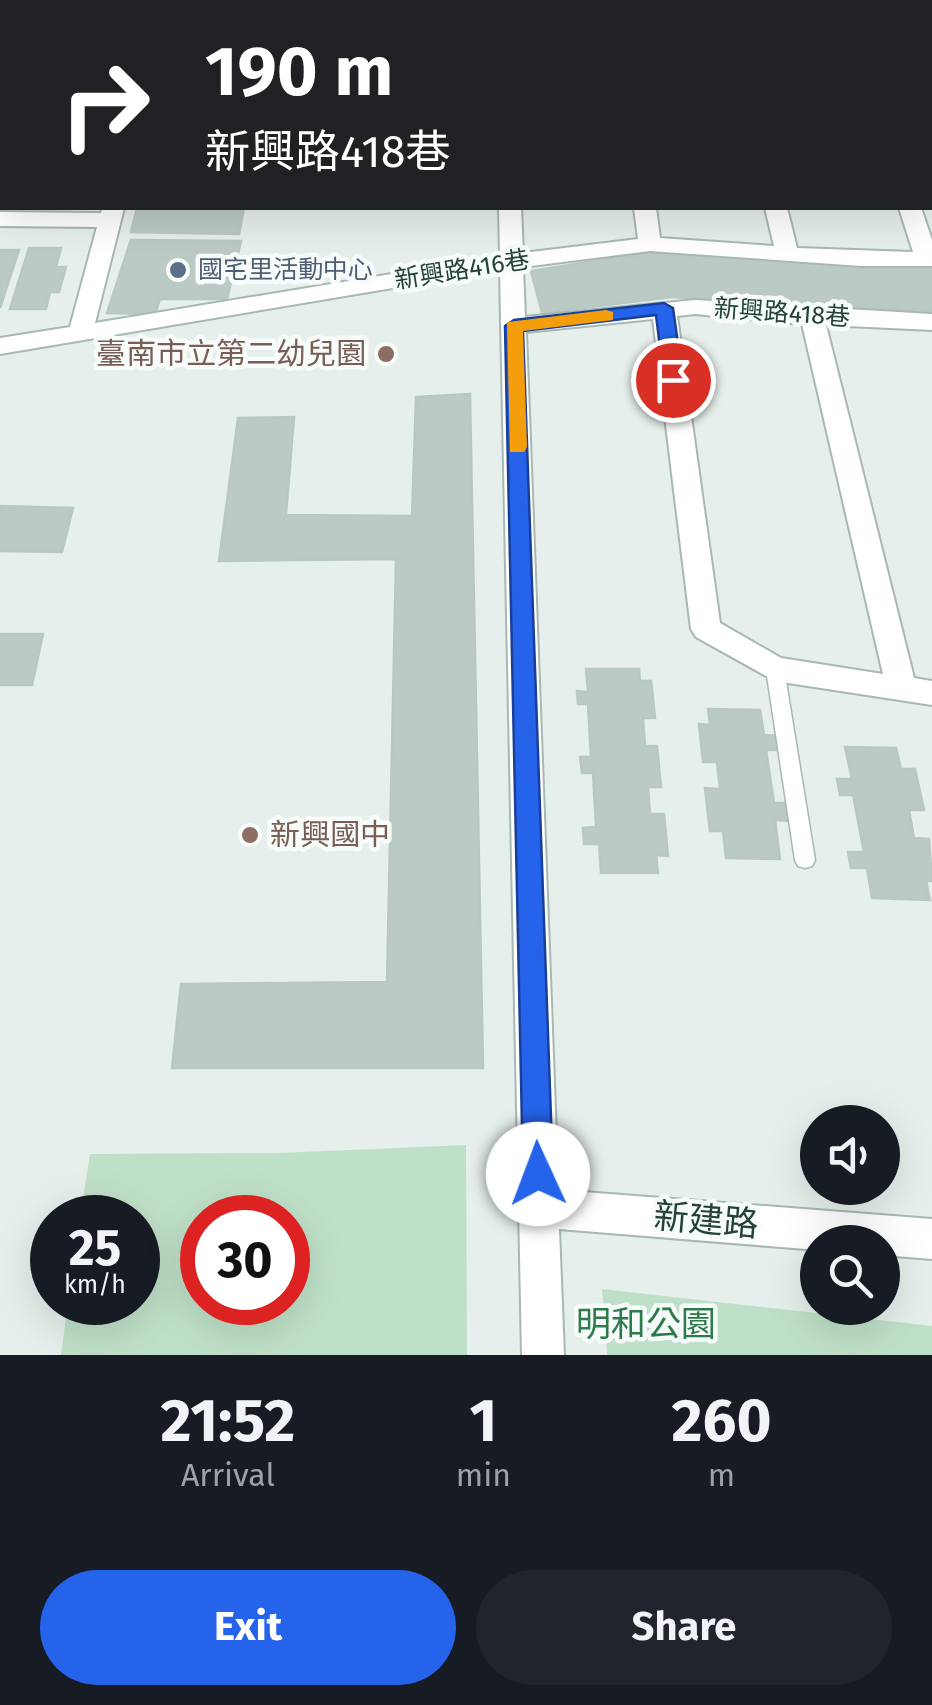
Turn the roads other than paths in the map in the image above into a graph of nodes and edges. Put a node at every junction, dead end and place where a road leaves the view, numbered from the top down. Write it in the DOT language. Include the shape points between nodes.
graph roads {
  1 [pos="510,210"];
  2 [pos="646,210"];
  3 [pos="776,210"];
  4 [pos="911,210"];
  5 [pos="111,214"];
  6 [pos="0,220"];
  7 [pos="650,244"];
  8 [pos="787,253"];
  9 [pos="930,259"];
  10 [pos="512,261"];
  11 [pos="664,308"];
  12 [pos="812,318"];
  13 [pos="932,322"];
  14 [pos="514,326"];
  15 [pos="80,333"];
  16 [pos="0,346"];
  17 [pos="776,669"];
  18 [pos="901,688"];
  19 [pos="932,693"];
  20 [pos="805,860"];
  21 [pos="539,1208"];
  22 [pos="932,1239"];
  23 [pos="543,1355"];
  1 -- 10 [label="street"];
  2 -- 7 [label="street"];
  3 -- 8 [label="street"];
  4 -- 9 [label="street, 新興路416巷"];
  5 -- 6 [label="street"];
  5 -- 15 [label="street"];
  7 -- 8 [label="street, 新興路416巷"];
  7 -- 10 [label="street, 新興路416巷"];
  8 -- 9 [label="street, 新興路416巷"];
  10 -- 14 [label="street"];
  10 -- 15 [label="street, 新興路416巷"];
  11 -- 12 [label="street, 新興路418巷"];
  11 -- 14 [label="street, 新興路418巷"];
  11 -- 17 [label="street" via="706,629"];
  12 -- 13 [label="street, 新興路418巷"];
  12 -- 18 [label="street"];
  14 -- 21 [label="street"];
  15 -- 16 [label="street, 新興路416巷"];
  17 -- 18 [label="street"];
  17 -- 20 [label="lane"];
  18 -- 19 [label="street"];
  21 -- 22 [label="street, 新建路"];
  21 -- 23 [label="street"];
}
